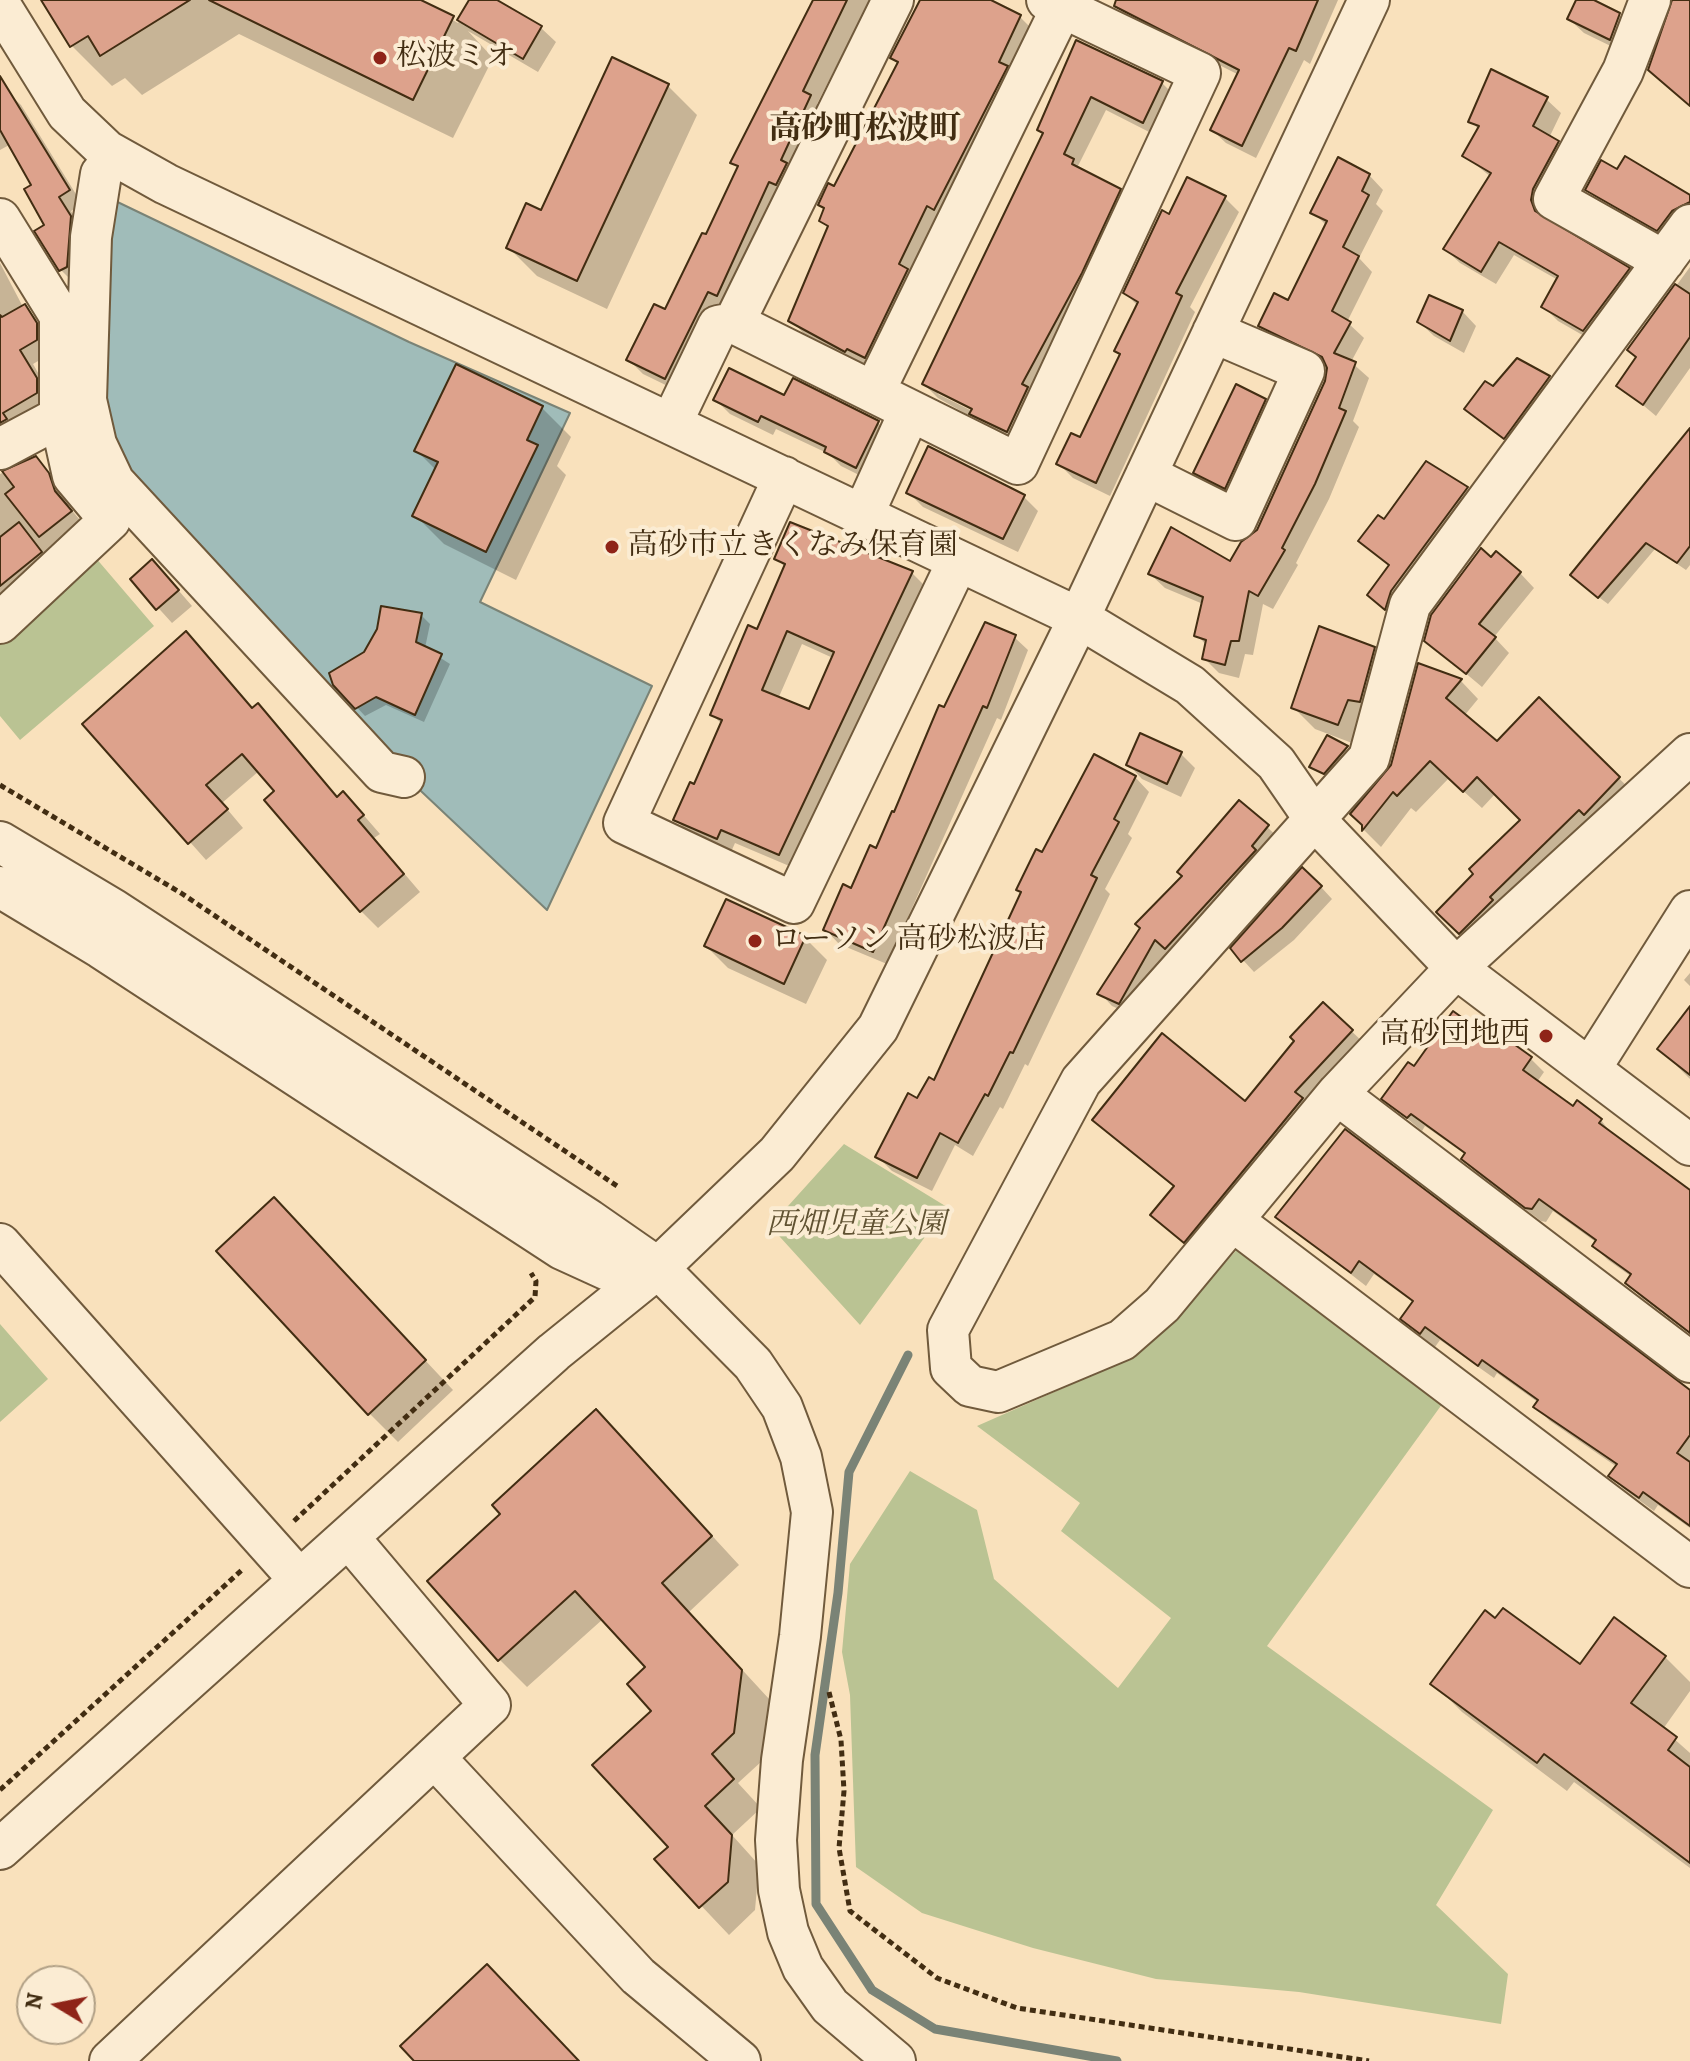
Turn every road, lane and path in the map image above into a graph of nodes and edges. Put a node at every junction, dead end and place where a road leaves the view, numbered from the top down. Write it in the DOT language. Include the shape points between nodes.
graph roads {
  1 [pos="893,0"];
  2 [pos="1369,0"];
  3 [pos="1650,0"];
  4 [pos="1055,4"];
  5 [pos="0,5"];
  6 [pos="101,174"];
  7 [pos="0,219"];
  8 [pos="1690,225"];
  9 [pos="1664,261"];
  10 [pos="15,277"];
  11 [pos="734,323"];
  12 [pos="1213,332"];
  13 [pos="874,392"];
  14 [pos="910,411"];
  15 [pos="60,417"];
  16 [pos="671,424"];
  17 [pos="0,449"];
  18 [pos="1146,475"];
  19 [pos="784,477"];
  20 [pos="863,515"];
  21 [pos="958,561"];
  22 [pos="1079,618"];
  23 [pos="0,623"];
  24 [pos="1690,754"];
  25 [pos="404,777"];
  26 [pos="0,785"];
  27 [pos="0,814"];
  28 [pos="1316,821"];
  29 [pos="0,842"];
  30 [pos="0,887"];
  31 [pos="114,910"];
  32 [pos="1690,911"];
  33 [pos="1456,968"];
  34 [pos="1590,1069"];
  35 [pos="1337,1094"];
  36 [pos="1687,1137"];
  37 [pos="620,1188"];
  38 [pos="1233,1221"];
  39 [pos="0,1244"];
  40 [pos="524,1266"];
  41 [pos="658,1268"];
  42 [pos="1690,1362"];
  43 [pos="349,1538"];
  44 [pos="269,1545"];
  45 [pos="1689,1563"];
  46 [pos="298,1578"];
  47 [pos="827,1681"];
  48 [pos="435,1758"];
  49 [pos="0,1790"];
  50 [pos="0,1849"];
  51 [pos="110,2061"];
  52 [pos="740,2061"];
  53 [pos="895,2061"];
  54 [pos="1369,2061"];
  1 -- 11 [label="street"];
  2 -- 12 [label="street"];
  3 -- 9 [label="street" via="1623,71 1554,199"];
  4 -- 13 [label="street"];
  4 -- 14 [label="street" via="1200,73 1018,464"];
  5 -- 16 [label="street" via="67,113 107,151"];
  6 -- 25 [label="street" via="91,237 86,400 108,469 382,772"];
  7 -- 10 [label="street"];
  8 -- 9 [label="street"];
  9 -- 28 [label="street" via="1410,605 1369,758"];
  10 -- 15 [label="street" via="60,316"];
  11 -- 13 [label="street"];
  11 -- 16 [label="street" via="718,326"];
  12 -- 18 [label="street"];
  12 -- 18 [label="street" via="1304,371 1236,520"];
  13 -- 14 [label="street"];
  14 -- 20 [label="street"];
  15 -- 17 [label="street"];
  15 -- 23 [label="street" via="73,476 110,520"];
  16 -- 19 [label="street"];
  18 -- 22 [label="street"];
  19 -- 20 [label="street"];
  19 -- 21 [label="street" via="624,823 794,903"];
  20 -- 21 [label="street"];
  21 -- 22 [label="street"];
  22 -- 28 [label="street" via="1190,685 1276,763"];
  22 -- 41 [label="street" via="878,1028 777,1154"];
  24 -- 33 [label="street"];
  26 -- 37 [label="path" via="181,893"];
  27 -- 31 [label="street" via="58,850"];
  28 -- 33 [label="street"];
  28 -- 38 [label="street" via="1081,1081 948,1330 951,1368 970,1386 998,1392 1122,1340 1162,1305"];
  29 -- 31 [label="street"];
  30 -- 41 [label="street" via="562,1249 608,1270"];
  31 -- 41 [label="street"];
  32 -- 34 [label="street"];
  33 -- 34 [label="street"];
  33 -- 35 [label="street"];
  34 -- 36 [label="street"];
  35 -- 38 [label="street"];
  35 -- 42 [label="street"];
  38 -- 45 [label="street"];
  39 -- 44 [label="street"];
  40 -- 44 [label="path" via="536,1281 535,1297"];
  41 -- 43 [label="street" via="554,1352"];
  41 -- 53 [label="street" via="753,1364 782,1407 801,1457 812,1512 782,1760 776,1840 779,1890 803,1968 830,2006"];
  43 -- 46 [label="street"];
  43 -- 48 [label="street" via="490,1705"];
  44 -- 46 [label="street"];
  44 -- 49 [label="path"];
  46 -- 50 [label="street"];
  47 -- 54 [label="path" via="841,1740 839,1848 850,1911 937,1978 1017,2008"];
  48 -- 51 [label="street"];
  48 -- 52 [label="street" via="638,1976"];
}
